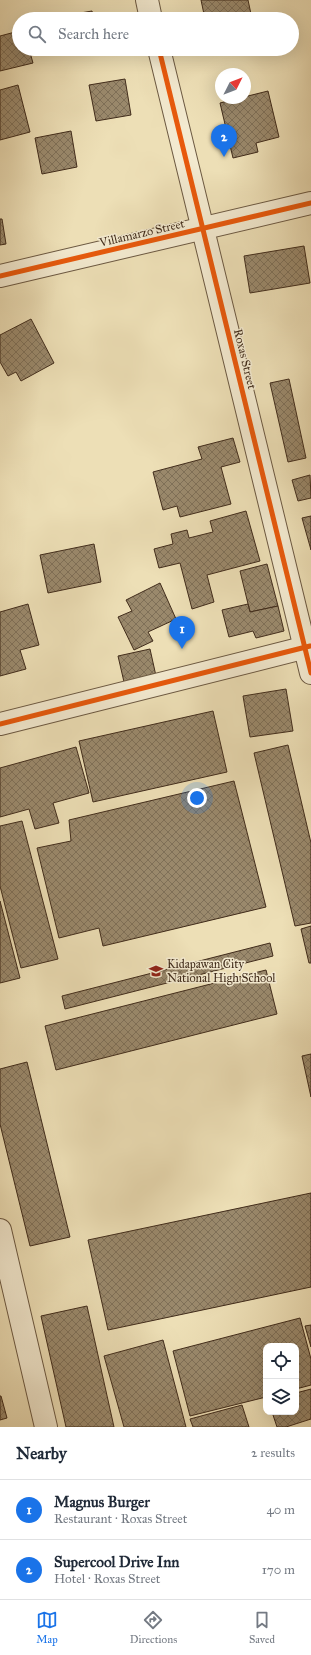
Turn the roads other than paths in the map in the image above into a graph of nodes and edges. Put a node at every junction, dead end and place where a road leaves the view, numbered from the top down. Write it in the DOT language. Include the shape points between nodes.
graph roads {
  1 [pos="147,0"];
  2 [pos="150,12"];
  3 [pos="161,56"];
  4 [pos="311,203"];
  5 [pos="203,228"];
  6 [pos="0,276"];
  7 [pos="308,647"];
  8 [pos="311,673"];
  9 [pos="0,724"];
  10 [pos="0,1230"];
  11 [pos="46,1427"];
  1 -- 2 [label="street"];
  3 -- 5 [label="street, Roxas Street"];
  4 -- 5 [label="street, Villamarzo Street"];
  5 -- 6 [label="street, Villamarzo Street"];
  5 -- 7 [label="street, Roxas Street"];
  7 -- 8 [label="street, Roxas Street"];
  7 -- 9 [label="street"];
  10 -- 11 [label="street"];
}
